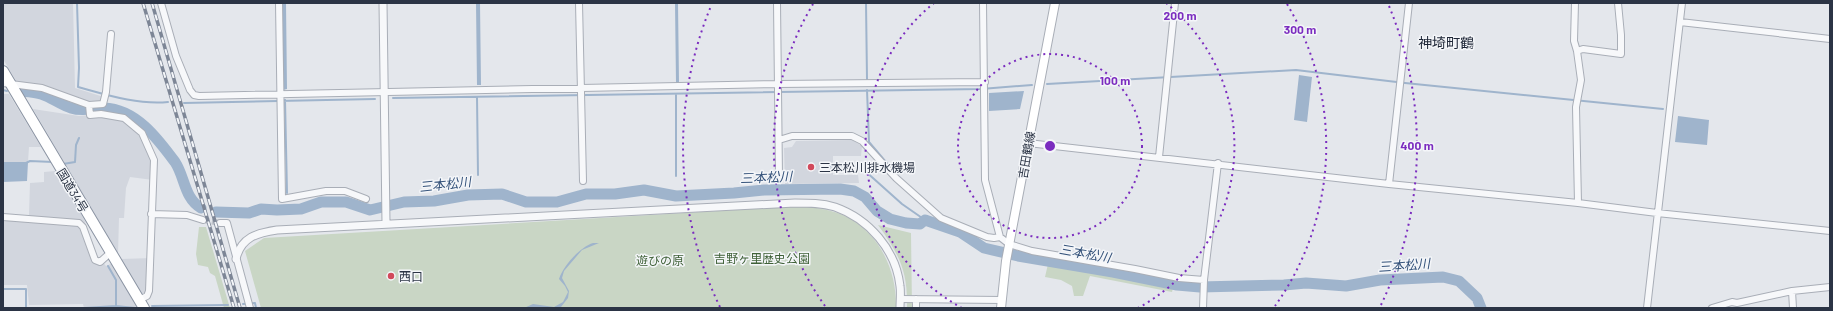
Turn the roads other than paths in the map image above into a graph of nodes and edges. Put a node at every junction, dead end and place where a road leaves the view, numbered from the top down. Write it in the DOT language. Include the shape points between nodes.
graph roads {
  1 [pos="162,3"];
  2 [pos="279,3"];
  3 [pos="382,3"];
  4 [pos="579,3"];
  5 [pos="777,3"];
  6 [pos="983,3"];
  7 [pos="1055,3"];
  8 [pos="1175,3"];
  9 [pos="1409,3"];
  10 [pos="1575,3"];
  11 [pos="1618,3"];
  12 [pos="1682,3"];
  13 [pos="1680,22"];
  14 [pos="110,34"];
  15 [pos="1830,39"];
  16 [pos="1577,51"];
  17 [pos="3,71"];
  18 [pos="7,83"];
  19 [pos="985,83"];
  20 [pos="778,89"];
  21 [pos="384,91"];
  22 [pos="580,93"];
  23 [pos="281,98"];
  24 [pos="89,105"];
  25 [pos="779,140"];
  26 [pos="1028,142"];
  27 [pos="1159,156"];
  28 [pos="1218,164"];
  29 [pos="779,177"];
  30 [pos="583,181"];
  31 [pos="1389,184"];
  32 [pos="366,199"];
  33 [pos="1578,202"];
  34 [pos="1657,213"];
  35 [pos="151,214"];
  36 [pos="3,217"];
  37 [pos="203,220"];
  38 [pos="386,220"];
  39 [pos="220,224"];
  40 [pos="1830,231"];
  41 [pos="1000,237"];
  42 [pos="1009,244"];
  43 [pos="110,253"];
  44 [pos="236,260"];
  45 [pos="1204,280"];
  46 [pos="1830,287"];
  47 [pos="1792,291"];
  48 [pos="900,299"];
  49 [pos="916,299"];
  50 [pos="142,304"];
  51 [pos="1001,304"];
  52 [pos="1738,306"];
  53 [pos="250,308"];
  54 [pos="900,308"];
  55 [pos="916,308"];
  56 [pos="1203,308"];
  57 [pos="1647,308"];
  58 [pos="1712,308"];
  59 [pos="1793,308"];
  1 -- 23 [label="street" via="176,56 194,95"];
  2 -- 23 [label="street"];
  3 -- 21 [label="street"];
  4 -- 22 [label="street"];
  5 -- 20 [label="street"];
  6 -- 19 [label="street"];
  7 -- 26 [label="main road, 吉田鶴線"];
  8 -- 27 [label="street"];
  9 -- 31 [label="street"];
  10 -- 16 [label="street" via="1574,41"];
  11 -- 16 [label="street" via="1621,54 1583,49"];
  12 -- 13 [label="street"];
  13 -- 15 [label="street"];
  13 -- 34 [label="street"];
  14 -- 24 [label="street" via="106,95 103,104"];
  16 -- 33 [label="street" via="1581,80 1576,107"];
  17 -- 18 [label="highway, 国道34号"];
  18 -- 24 [label="street" via="42,88"];
  18 -- 43 [label="highway, 国道34号"];
  19 -- 20 [label="street"];
  19 -- 41 [label="street" via="985,180"];
  20 -- 22 [label="street"];
  20 -- 25 [label="street"];
  21 -- 22 [label="street"];
  21 -- 23 [label="street"];
  21 -- 38 [label="street" via="388,198"];
  22 -- 30 [label="street"];
  23 -- 32 [label="street" via="282,199 326,191 345,191"];
  24 -- 35 [label="street" via="90,115 124,118 142,133 154,160"];
  25 -- 29 [label="street"];
  25 -- 41 [label="street" via="792,136 852,136 862,141 896,178 941,218 987,237"];
  26 -- 27 [label="street"];
  26 -- 42 [label="main road, 吉田鶴線"];
  27 -- 28 [label="street"];
  28 -- 31 [label="street"];
  28 -- 45 [label="street"];
  31 -- 33 [label="street"];
  33 -- 34 [label="street"];
  34 -- 40 [label="street"];
  34 -- 57 [label="street"];
  35 -- 37 [label="street" via="187,215"];
  35 -- 50 [label="street" via="149,291"];
  36 -- 43 [label="street" via="79,223 83,227 95,260 100,262"];
  38 -- 44 [label="street" via="257,233 238,248"];
  38 -- 48 [label="street" via="815,203 847,212 870,227 887,248 896,266"];
  39 -- 44 [label="street" via="226,223"];
  41 -- 42 [label="street"];
  42 -- 45 [label="street" via="1032,251 1180,278"];
  42 -- 51 [label="main road, 吉田鶴線"];
  43 -- 50 [label="highway, 国道34号"];
  44 -- 53 [label="street"];
  45 -- 56 [label="street"];
  46 -- 47 [label="street"];
  47 -- 52 [label="street"];
  47 -- 59 [label="street"];
  48 -- 49 [label="street"];
  48 -- 54 [label="street"];
  49 -- 51 [label="street"];
  49 -- 55 [label="street"];
  52 -- 58 [label="street" via="1732,302"];
}
